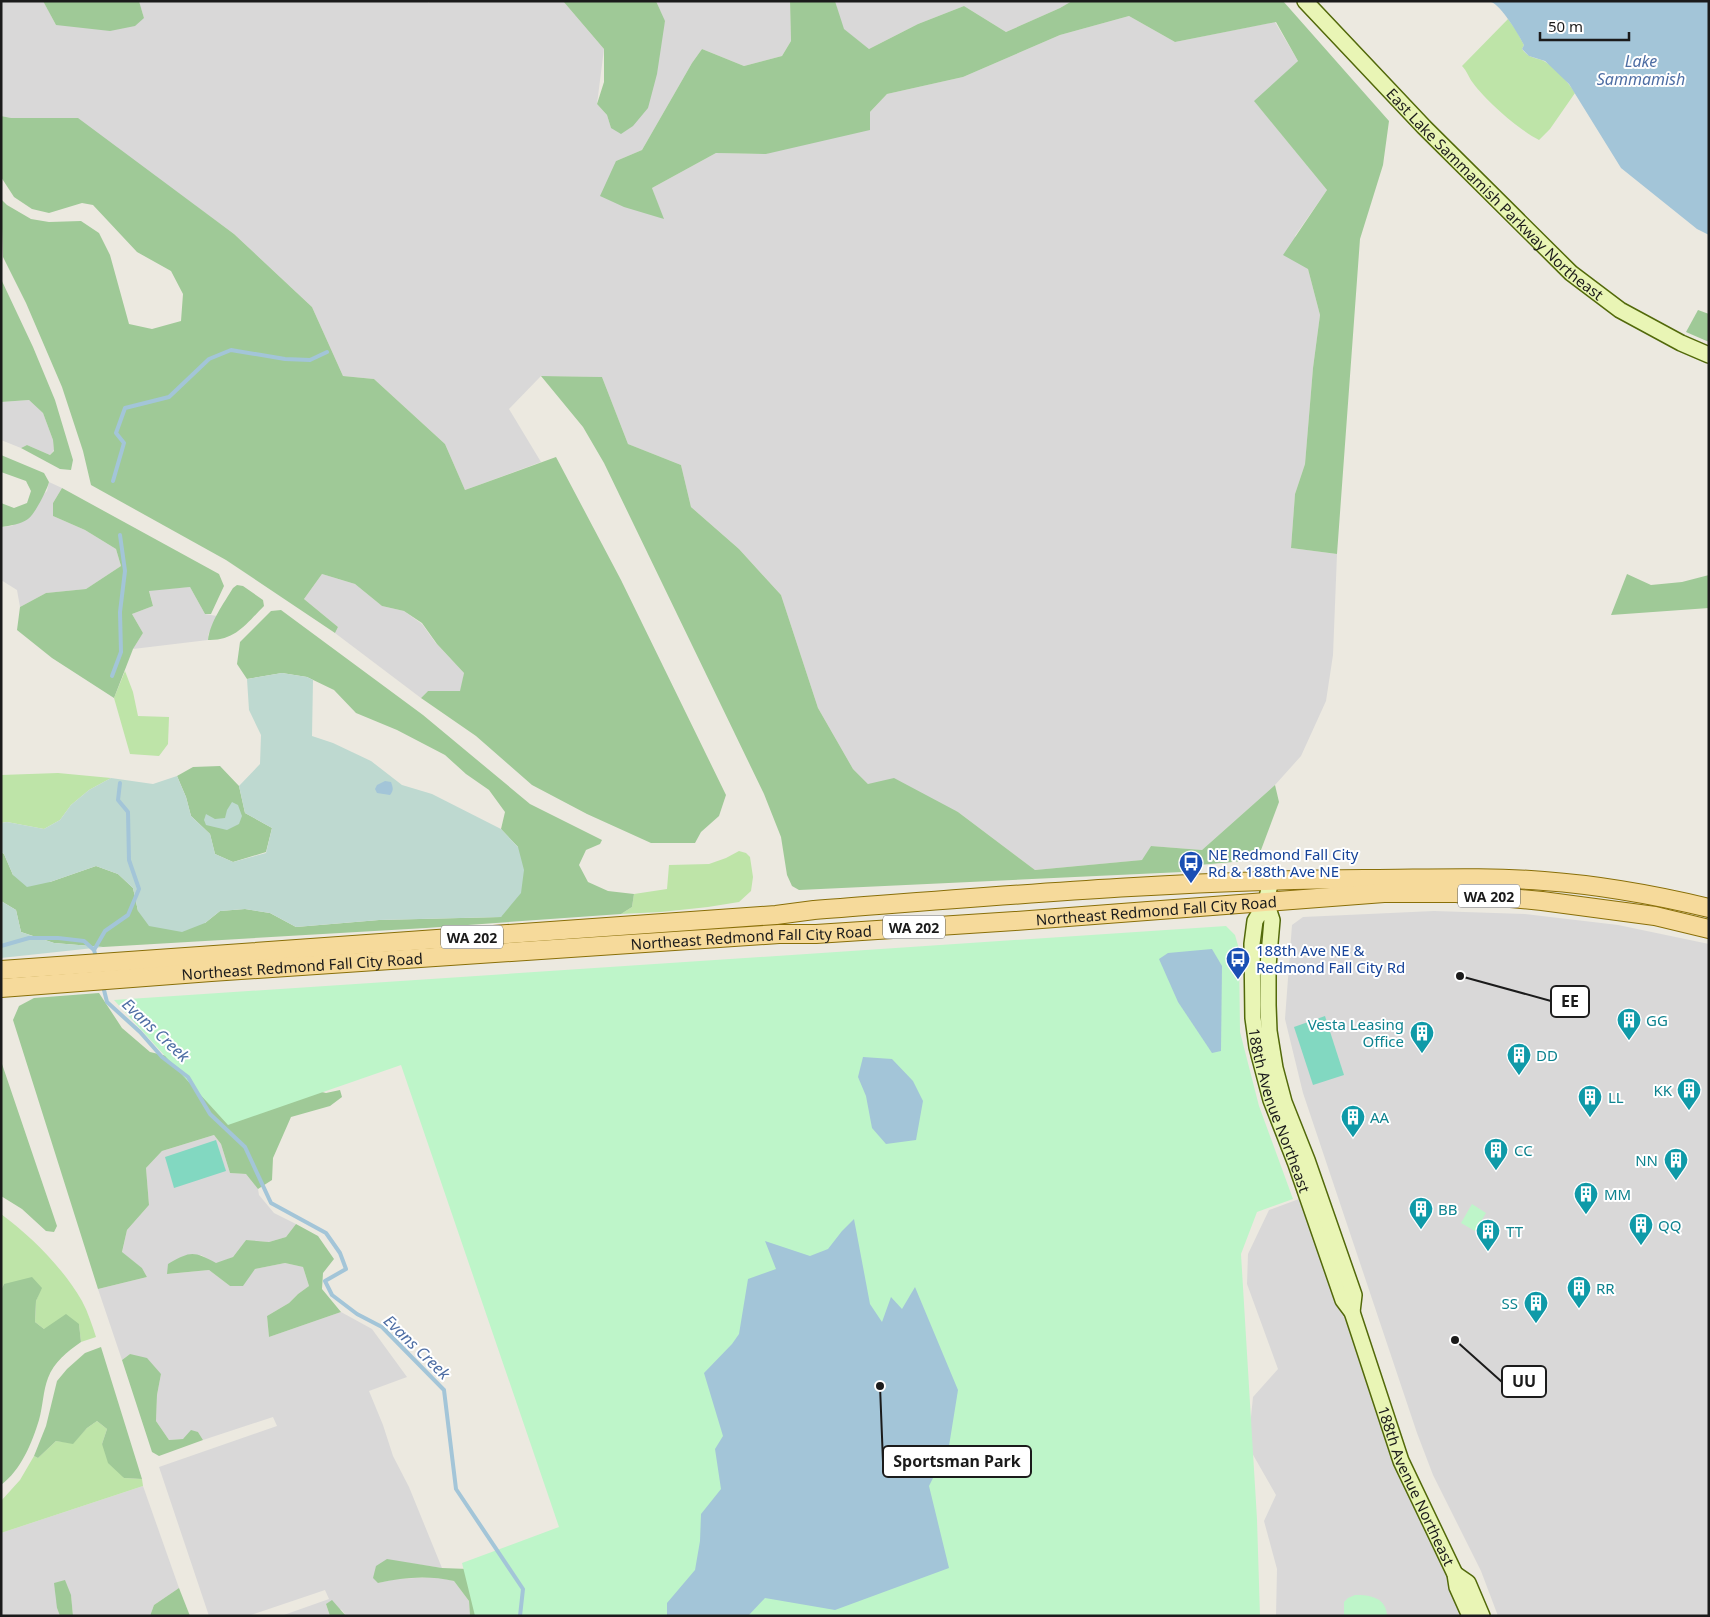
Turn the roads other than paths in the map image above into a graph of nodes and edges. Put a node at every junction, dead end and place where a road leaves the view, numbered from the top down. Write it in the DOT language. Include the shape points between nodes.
graph roads {
  1 [pos="1305,1"];
  2 [pos="1709,355"];
  3 [pos="1271,880"];
  4 [pos="1266,902"];
  5 [pos="1709,908"];
  6 [pos="1709,929"];
  7 [pos="26,969"];
  8 [pos="1,970"];
  9 [pos="2,988"];
  10 [pos="1456,1574"];
  11 [pos="1470,1616"];
  12 [pos="1482,1616"];
  1 -- 2 [label="street, East Lake Sammamish Parkway Northeast" via="1424,127 1570,273 1620,310"];
  3 -- 4 [label="street, 188th Avenue Northeast"];
  3 -- 5 [label="main road, Northeast Redmond Fall City Road / WA 202" via="1454,878 1544,881 1659,896"];
  3 -- 7 [label="main road, Northeast Redmond Fall City Road / WA 202" via="1078,890"];
  4 -- 6 [label="main road, Northeast Redmond Fall City Road / WA 202" via="1384,893 1456,893 1655,916"];
  4 -- 9 [label="main road, Northeast Redmond Fall City Road / WA 202"];
  4 -- 10 [label="street, 188th Avenue Northeast" via="1272,920 1268,966 1269,1031 1284,1102 1354,1296 1352,1312 1402,1460"];
  7 -- 8 [label="main road, Northeast Redmond Fall City Road / WA 202"];
  7 -- 9 [label="main road"];
  10 -- 11 [label="street, 188th Avenue Northeast" via="1457,1587"];
  10 -- 12 [label="street, 188th Avenue Northeast" via="1468,1583"];
}
